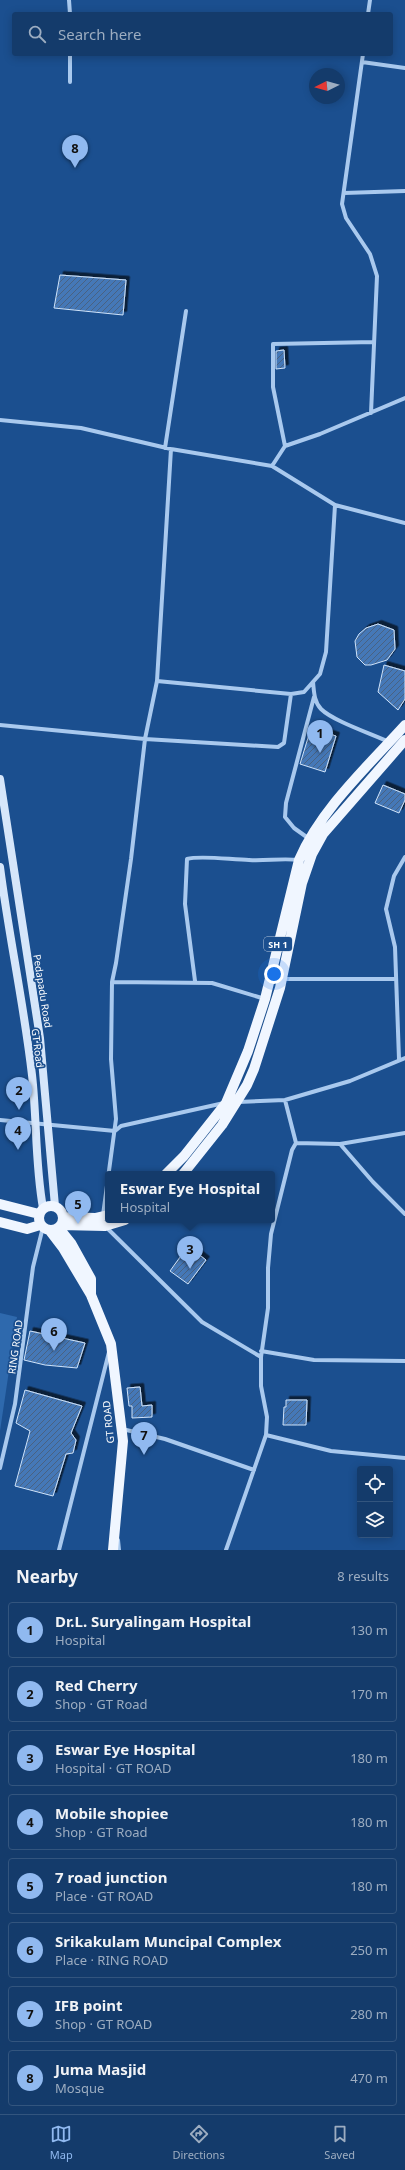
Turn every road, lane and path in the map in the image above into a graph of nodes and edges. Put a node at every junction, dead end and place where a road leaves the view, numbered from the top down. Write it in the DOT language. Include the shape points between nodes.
graph roads {
  1 [pos="69,0"];
  2 [pos="370,0"];
  3 [pos="70,12"];
  4 [pos="368,12"];
  5 [pos="70,56"];
  6 [pos="363,56"];
  7 [pos="362,62"];
  8 [pos="405,68"];
  9 [pos="70,82"];
  10 [pos="405,191"];
  11 [pos="344,193"];
  12 [pos="186,311"];
  13 [pos="374,342"];
  14 [pos="405,398"];
  15 [pos="371,413"];
  16 [pos="0,420"];
  17 [pos="285,446"];
  18 [pos="165,448"];
  19 [pos="171,449"];
  20 [pos="272,466"];
  21 [pos="335,505"];
  22 [pos="405,523"];
  23 [pos="157,681"];
  24 [pos="313,682"];
  25 [pos="291,694"];
  26 [pos="314,697"];
  27 [pos="0,725"];
  28 [pos="405,725"];
  29 [pos="145,739"];
  30 [pos="405,740"];
  31 [pos="390,742"];
  32 [pos="0,780"];
  33 [pos="308,838"];
  34 [pos="405,857"];
  35 [pos="299,860"];
  36 [pos="0,867"];
  37 [pos="270,979"];
  38 [pos="396,979"];
  39 [pos="282,980"];
  40 [pos="195,981"];
  41 [pos="112,982"];
  42 [pos="265,999"];
  43 [pos="405,1058"];
  44 [pos="399,1060"];
  45 [pos="285,1100"];
  46 [pos="238,1102"];
  47 [pos="226,1103"];
  48 [pos="0,1120"];
  49 [pos="34,1123"];
  50 [pos="49,1124"];
  51 [pos="115,1132"];
  52 [pos="405,1133"];
  53 [pos="296,1143"];
  54 [pos="340,1144"];
  55 [pos="109,1171"];
  56 [pos="169,1171"];
  57 [pos="185,1171"];
  58 [pos="0,1204"];
  59 [pos="55,1206"];
  60 [pos="41,1211"];
  61 [pos="405,1214"];
  62 [pos="275,1218"];
  63 [pos="105,1220"];
  64 [pos="0,1222"];
  65 [pos="108,1223"];
  66 [pos="274,1223"];
  67 [pos="53,1225"];
  68 [pos="111,1344"];
  69 [pos="261,1351"];
  70 [pos="261,1356"];
  71 [pos="405,1361"];
  72 [pos="121,1429"];
  73 [pos="266,1435"];
  74 [pos="405,1458"];
  75 [pos="0,1468"];
  76 [pos="254,1470"];
  77 [pos="116,1522"];
  78 [pos="59,1550"];
  79 [pos="113,1550"];
  80 [pos="119,1550"];
  81 [pos="226,1550"];
  1 -- 3 [label="street"];
  2 -- 4 [label="street"];
  5 -- 9 [label="street"];
  6 -- 7 [label="street"];
  7 -- 8 [label="street"];
  7 -- 11 [label="street"];
  10 -- 11 [label="street"];
  11 -- 13 [label="street" via="342,204 346,218 370,254 377,276"];
  12 -- 18 [label="street"];
  13 -- 15 [label="street"];
  13 -- 17 [label="street" via="273,344 273,387"];
  14 -- 15 [label="street"];
  15 -- 17 [label="street"];
  16 -- 18 [label="street" via="81,428"];
  17 -- 20 [label="street"];
  18 -- 19 [label="street"];
  19 -- 20 [label="street"];
  19 -- 23 [label="street"];
  20 -- 21 [label="street"];
  21 -- 22 [label="street"];
  21 -- 24 [label="street" via="326,652 320,674"];
  23 -- 25 [label="street"];
  23 -- 29 [label="street"];
  24 -- 25 [label="street" via="304,692"];
  24 -- 26 [label="street"];
  25 -- 29 [label="street" via="284,743 278,747"];
  26 -- 31 [label="street" via="320,709 333,717"];
  26 -- 33 [label="street" via="286,803 285,818"];
  27 -- 29 [label="street"];
  28 -- 31 [label="main road, SH 1"];
  29 -- 41 [label="street" via="131,859"];
  30 -- 39 [label="main road, SH 1" via="323,834 312,854 302,883"];
  31 -- 33 [label="main road, SH 1"];
  32 -- 50 [label="main road, Pedapadu Road" via="40,1038"];
  33 -- 35 [label="main road, SH 1"];
  34 -- 38 [label="street" via="394,876 386,909 395,947"];
  35 -- 37 [label="main road, SH 1"];
  35 -- 40 [label="street" via="217,860 195,856 187,859 185,904"];
  36 -- 49 [label="main road, GT Road" via="32,1076"];
  37 -- 39 [label="street"];
  37 -- 42 [label="main road, SH 1"];
  38 -- 39 [label="street"];
  38 -- 44 [label="street"];
  39 -- 46 [label="main road, SH 1" via="254,1069"];
  40 -- 41 [label="street"];
  40 -- 42 [label="street" via="212,983"];
  41 -- 51 [label="street" via="111,1059"];
  42 -- 47 [label="main road, SH 1" via="248,1051"];
  43 -- 44 [label="street"];
  44 -- 45 [label="street" via="350,1081"];
  45 -- 46 [label="street"];
  45 -- 53 [label="street"];
  46 -- 57 [label="main road, SH 1"];
  47 -- 51 [label="street" via="121,1126"];
  47 -- 56 [label="main road, SH 1"];
  48 -- 49 [label="street"];
  49 -- 50 [label="street"];
  49 -- 60 [label="main road, GT Road"];
  50 -- 51 [label="street"];
  50 -- 59 [label="main road, Pedapadu Road"];
  51 -- 55 [label="street" via="112,1137"];
  52 -- 54 [label="street"];
  53 -- 54 [label="street"];
  53 -- 62 [label="street"];
  54 -- 61 [label="street"];
  58 -- 60 [label="main road"];
  59 -- 60 [label="main road"];
  59 -- 67 [label="main road, GT ROAD" via="62,1212"];
  60 -- 67 [label="main road"];
  63 -- 67 [label="main road"];
  64 -- 67 [label="main road" via="27,1229"];
  65 -- 70 [label="street" via="202,1322"];
  66 -- 69 [label="street" via="271,1234 268,1308"];
  67 -- 68 [label="main road, GT ROAD" via="63,1248 92,1295"];
  67 -- 75 [label="street, RING ROAD" via="34,1267 15,1404"];
  68 -- 72 [label="main road, GT ROAD"];
  68 -- 78 [label="street"];
  69 -- 70 [label="street"];
  69 -- 71 [label="street" via="314,1360"];
  70 -- 73 [label="street" via="261,1386 267,1417"];
  72 -- 76 [label="street" via="165,1439"];
  72 -- 77 [label="main road, GT ROAD" via="123,1441"];
  73 -- 74 [label="street" via="331,1451"];
  73 -- 76 [label="street"];
  76 -- 81 [label="street"];
  77 -- 79 [label="main road, GT ROAD"];
  77 -- 80 [label="street"];
}
